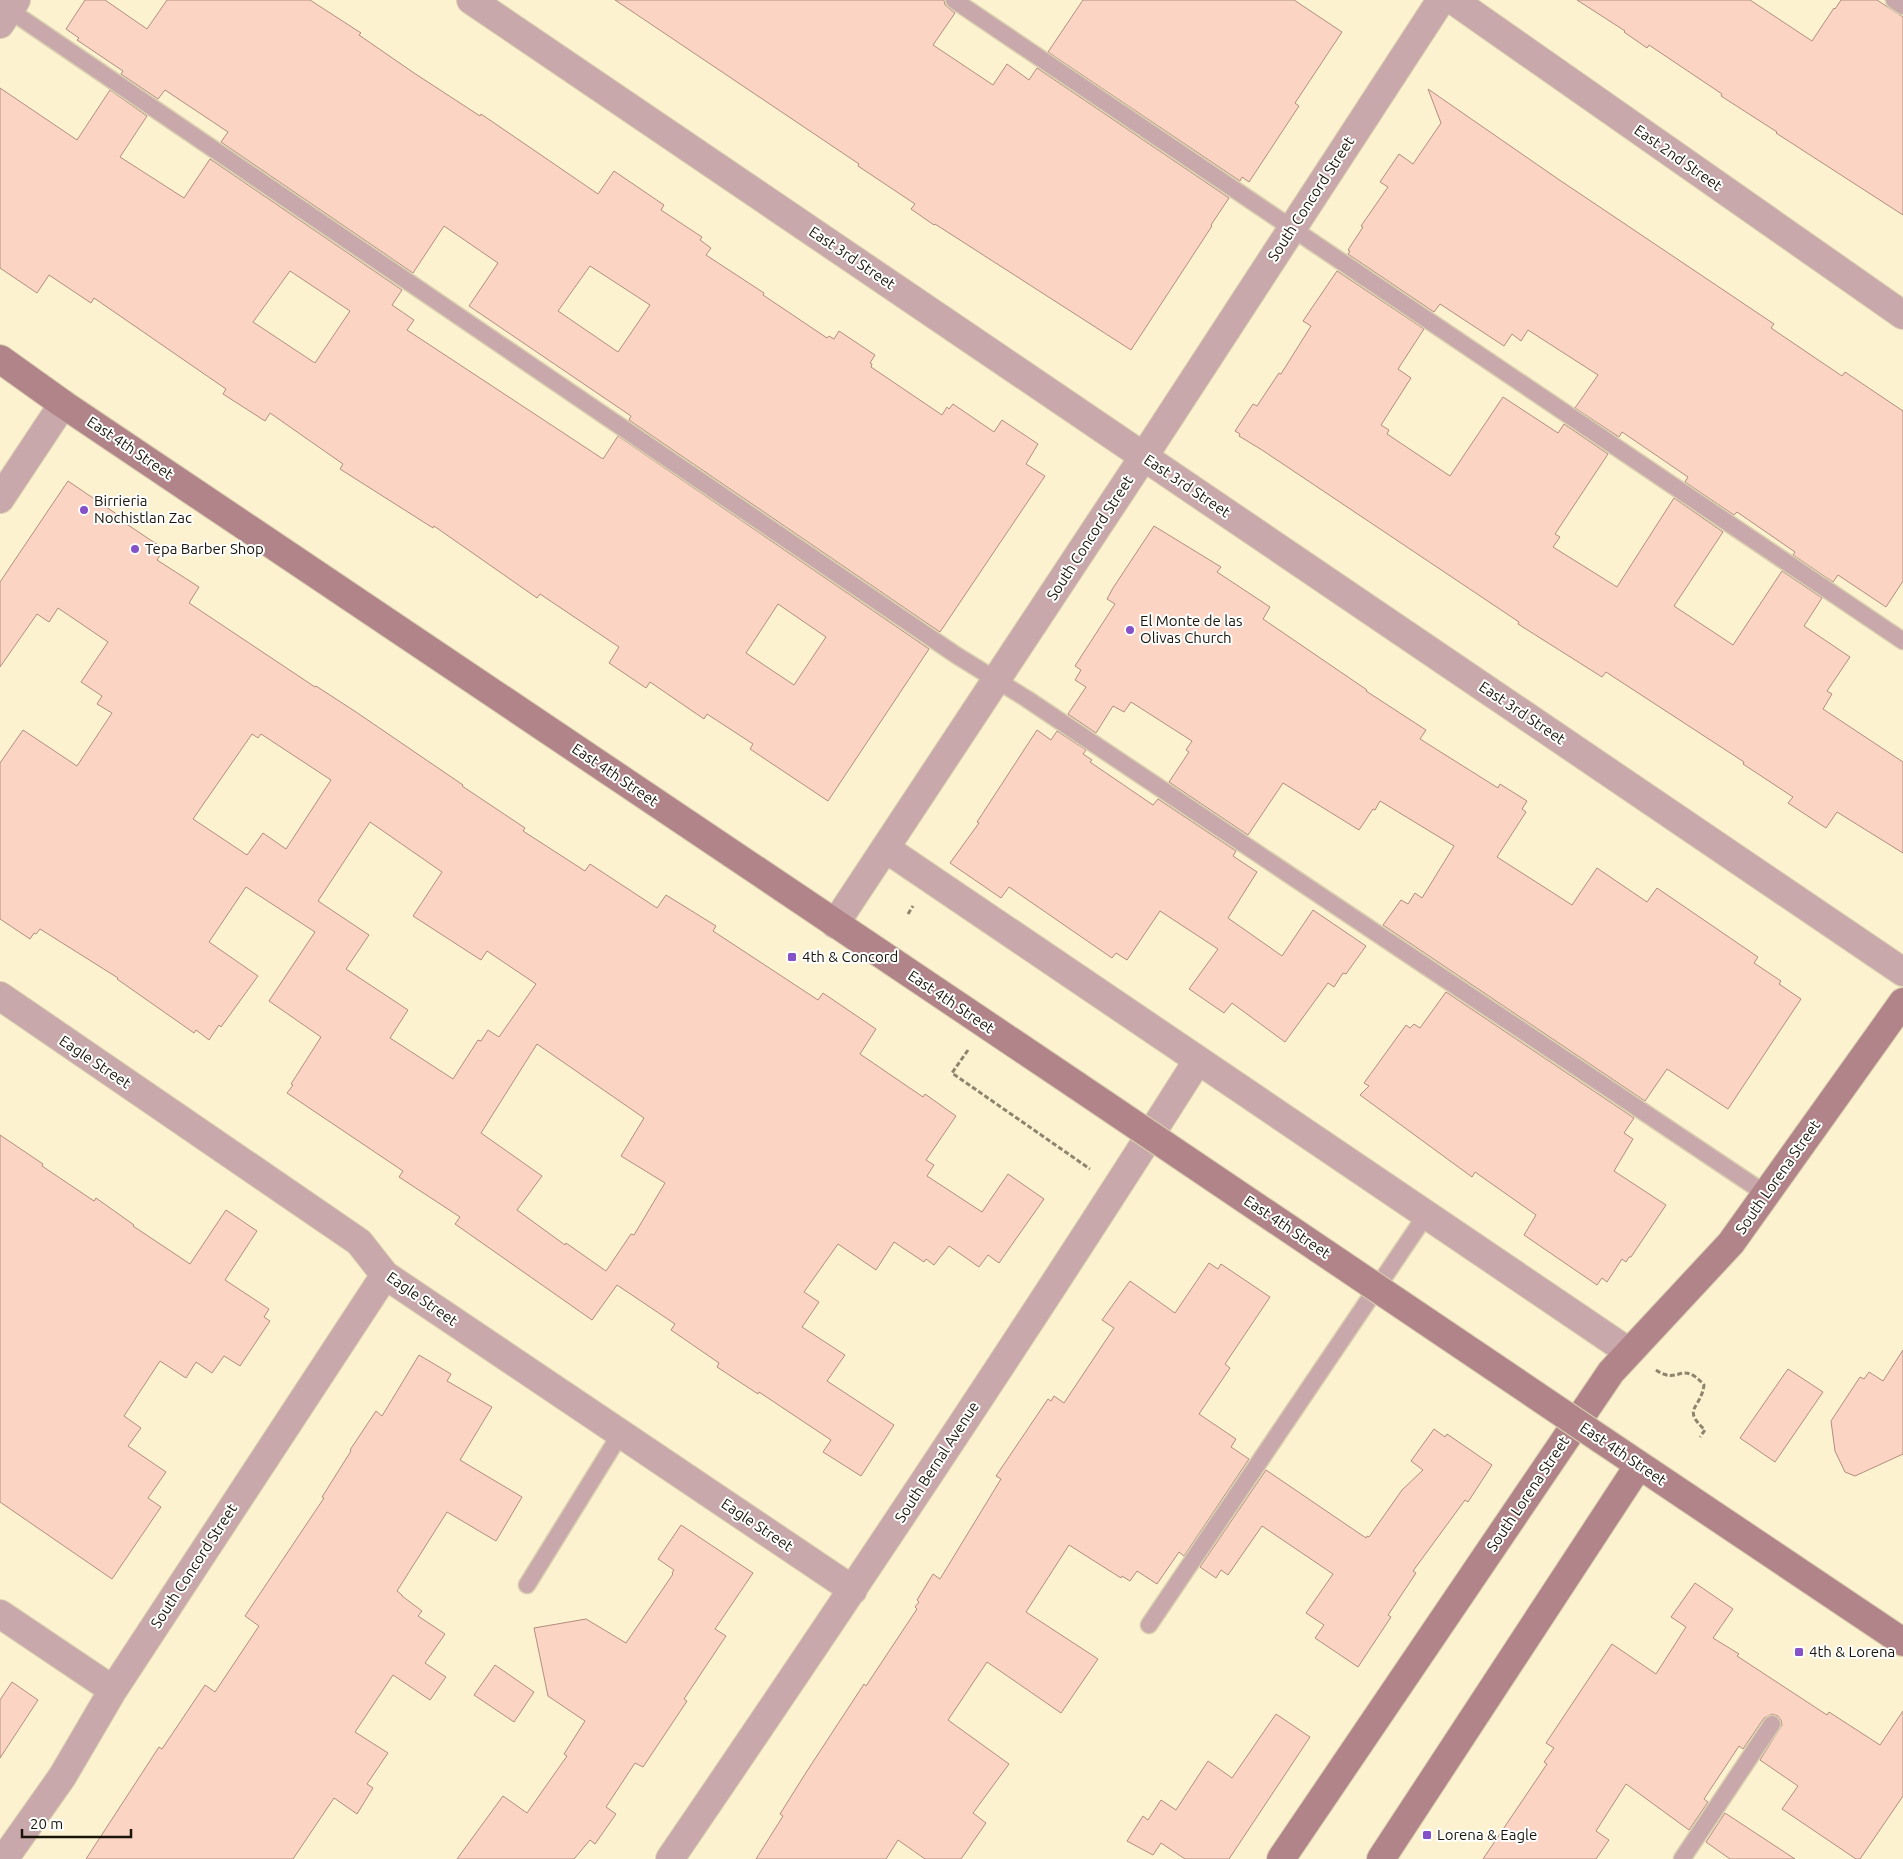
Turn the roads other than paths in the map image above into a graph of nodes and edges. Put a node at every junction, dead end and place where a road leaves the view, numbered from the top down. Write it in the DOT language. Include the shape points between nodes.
graph roads {
  1 [pos="471,0"];
  2 [pos="954,0"];
  3 [pos="1441,0"];
  4 [pos="1453,0"];
  5 [pos="1894,0"];
  6 [pos="1903,6"];
  7 [pos="6,10"];
  8 [pos="1292,229"];
  9 [pos="1903,315"];
  10 [pos="0,359"];
  11 [pos="63,404"];
  12 [pos="1144,456"];
  13 [pos="0,499"];
  14 [pos="1903,641"];
  15 [pos="997,678"];
  16 [pos="885,848"];
  17 [pos="835,924"];
  18 [pos="1903,972"];
  19 [pos="0,996"];
  20 [pos="1903,1002"];
  21 [pos="1198,1060"];
  22 [pos="1766,1194"];
  23 [pos="1426,1215"];
  24 [pos="385,1275"];
  25 [pos="1629,1352"];
  26 [pos="621,1434"];
  27 [pos="1639,1465"];
  28 [pos="527,1585"];
  29 [pos="853,1590"];
  30 [pos="0,1614"];
  31 [pos="1149,1625"];
  32 [pos="1903,1642"];
  33 [pos="113,1690"];
  34 [pos="1772,1724"];
  35 [pos="4,1859"];
  36 [pos="670,1859"];
  37 [pos="1282,1859"];
  38 [pos="1380,1859"];
  39 [pos="1682,1859"];
  1 -- 12 [label="street, East 3rd Street"];
  2 -- 8 [label="lane"];
  3 -- 8 [label="street, South Concord Street"];
  4 -- 9 [label="street, East 2nd Street"];
  5 -- 6 [label="lane"];
  7 -- 15 [label="lane" via="956,655"];
  8 -- 12 [label="street, South Concord Street"];
  8 -- 14 [label="lane"];
  10 -- 11 [label="main road, East 4th Street"];
  11 -- 13 [label="street"];
  11 -- 17 [label="main road, East 4th Street"];
  12 -- 15 [label="street, South Concord Street"];
  12 -- 18 [label="street, East 3rd Street"];
  15 -- 16 [label="street, South Concord Street"];
  15 -- 22 [label="lane"];
  16 -- 17 [label="street, South Concord Street"];
  16 -- 21 [label="street"];
  17 -- 27 [label="main road, East 4th Street, bridge"];
  19 -- 24 [label="street, Eagle Street" via="359,1242"];
  20 -- 22 [label="main road, South Lorena Street"];
  21 -- 23 [label="street"];
  21 -- 29 [label="street, South Bernal Avenue"];
  22 -- 25 [label="main road, South Lorena Street" via="1731,1243"];
  23 -- 25 [label="street"];
  23 -- 31 [label="lane"];
  24 -- 26 [label="street, Eagle Street"];
  24 -- 33 [label="street, South Concord Street"];
  25 -- 37 [label="main road, South Lorena Street" via="1611,1372"];
  26 -- 28 [label="lane"];
  26 -- 29 [label="street, Eagle Street"];
  27 -- 32 [label="main road, East 4th Street"];
  27 -- 38 [label="main road"];
  29 -- 36 [label="street, South Bernal Avenue"];
  30 -- 33 [label="street"];
  33 -- 35 [label="street, South Concord Street" via="62,1777"];
  34 -- 39 [label="lane"];
}
